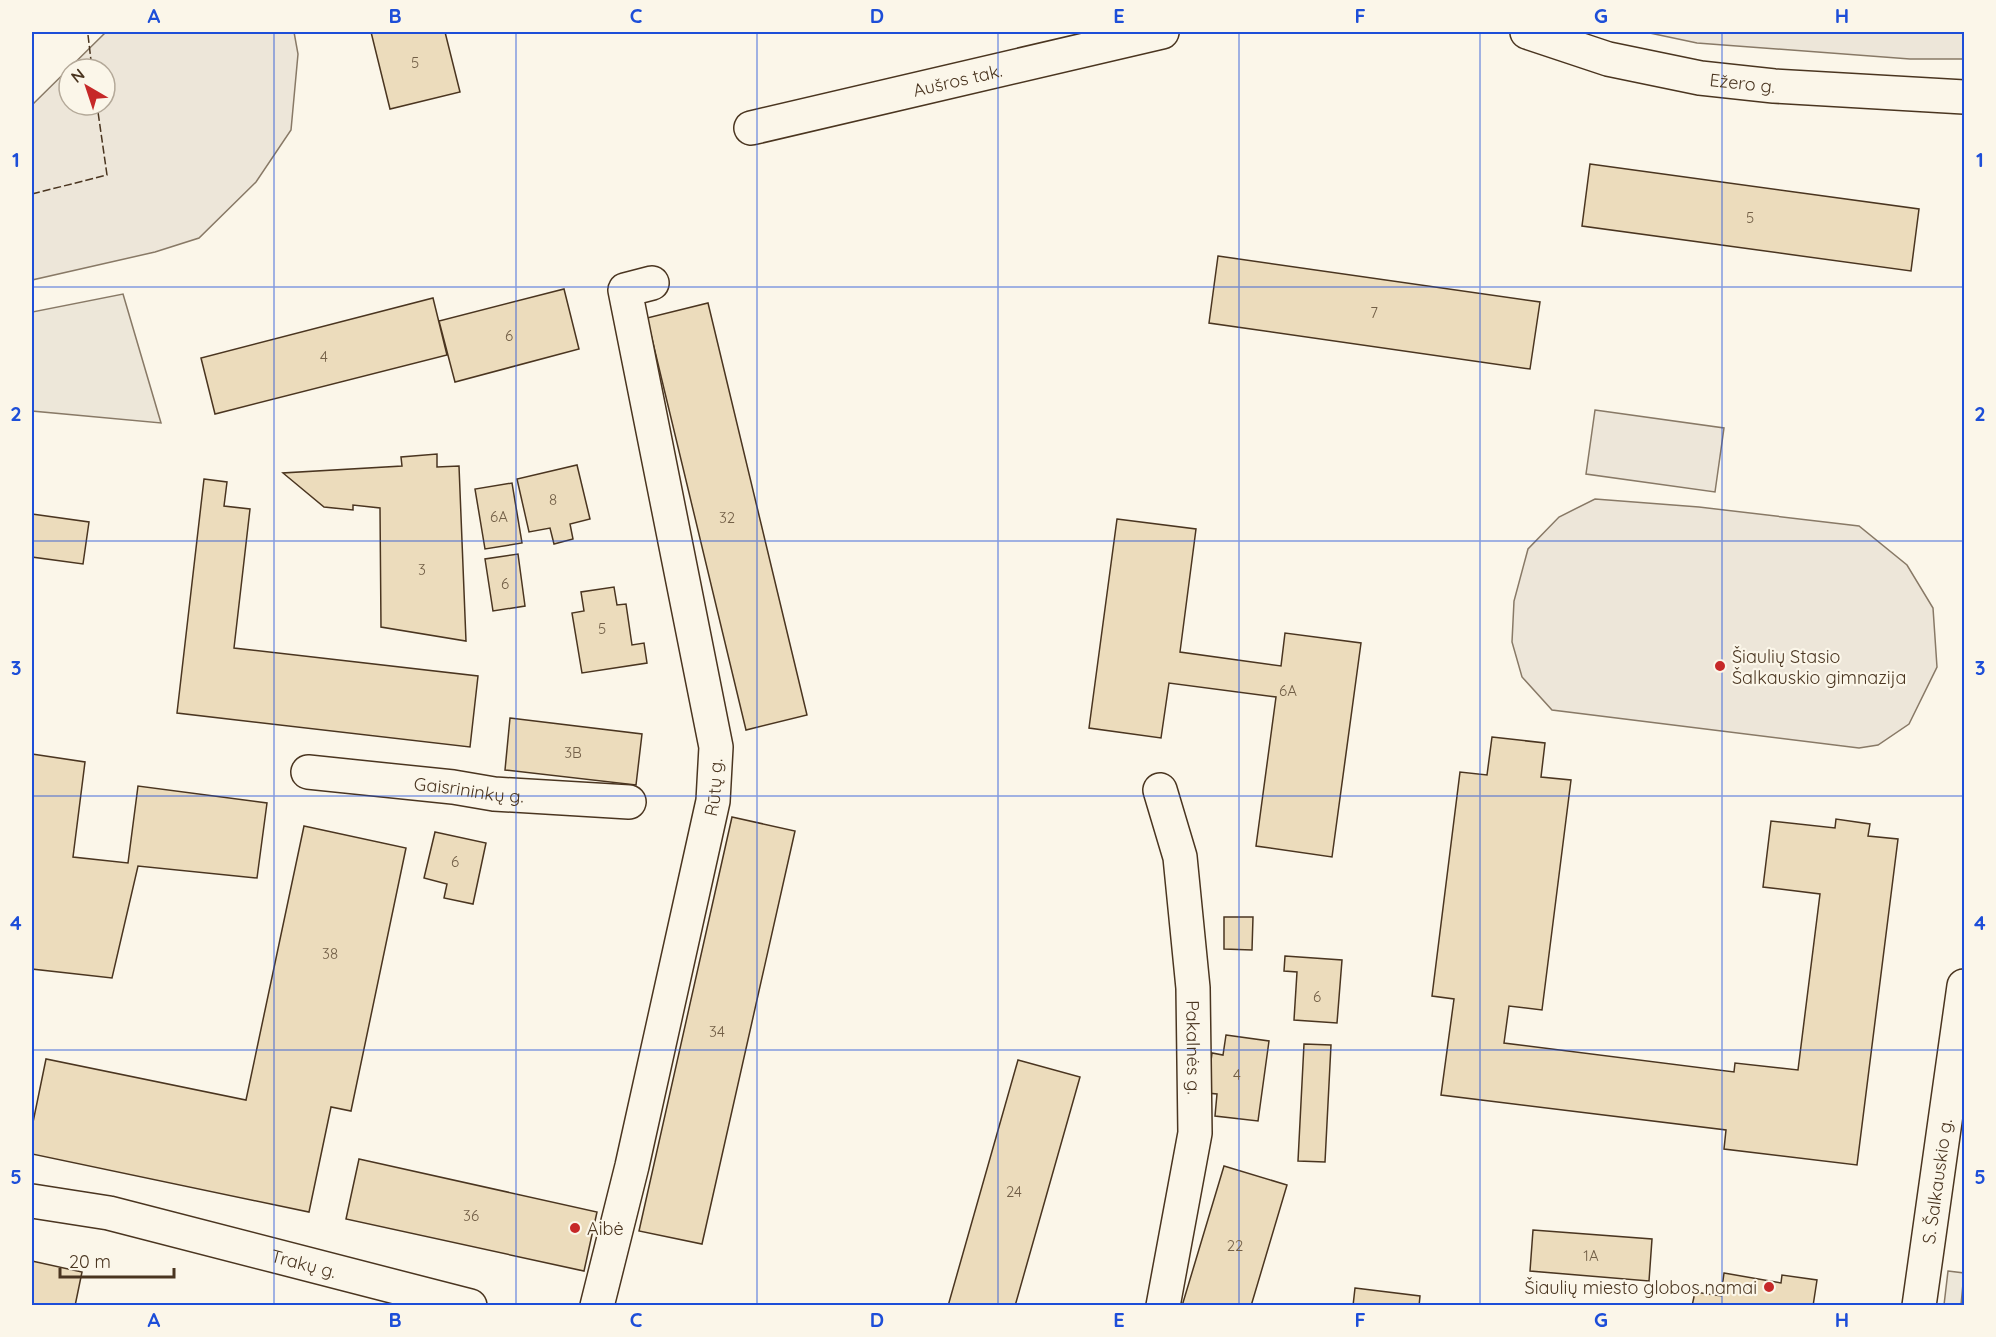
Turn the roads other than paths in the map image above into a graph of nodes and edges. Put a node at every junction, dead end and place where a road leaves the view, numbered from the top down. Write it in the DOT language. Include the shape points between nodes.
graph roads {
  1 [pos="1162,32"];
  2 [pos="1527,32"];
  3 [pos="1965,97"];
  4 [pos="751,128"];
  5 [pos="652,283"];
  6 [pos="308,772"];
  7 [pos="1160,790"];
  8 [pos="629,802"];
  9 [pos="1965,986"];
  10 [pos="32,1201"];
  11 [pos="470,1305"];
  12 [pos="597,1305"];
  13 [pos="1163,1305"];
  14 [pos="1919,1305"];
  1 -- 4 [label="street, Aušros tak."];
  2 -- 3 [label="street, Ežero g." via="1608,59 1700,78"];
  5 -- 12 [label="street, Rūtų g." via="625,290 716,747 712,801 632,1166"];
  6 -- 8 [label="street, Gaisrininkų g." via="494,794"];
  7 -- 13 [label="street, Pakalnės g." via="1180,857 1189,940 1195,1133"];
  9 -- 14 [label="street, S. Šalkauskio g."];
  10 -- 11 [label="street, Trakų g." via="109,1213"];
}
